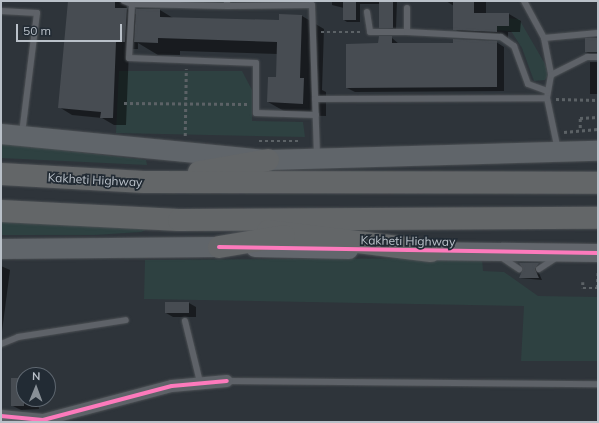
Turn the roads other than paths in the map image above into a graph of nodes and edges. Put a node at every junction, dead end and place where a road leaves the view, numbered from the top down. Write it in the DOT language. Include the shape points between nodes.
graph roads {
  1 [pos="124,1"];
  2 [pos="524,1"];
  3 [pos="227,3"];
  4 [pos="132,4"];
  5 [pos="407,8"];
  6 [pos="1,11"];
  7 [pos="367,12"];
  8 [pos="407,32"];
  9 [pos="598,33"];
  10 [pos="544,38"];
  11 [pos="598,57"];
  12 [pos="551,75"];
  13 [pos="547,91"];
  14 [pos="547,98"];
  15 [pos="315,99"];
  16 [pos="316,115"];
  17 [pos="1,134"];
  18 [pos="20,138"];
  19 [pos="557,142"];
  20 [pos="317,148"];
  21 [pos="598,151"];
  22 [pos="268,160"];
  23 [pos="1,174"];
  24 [pos="144,182"];
  25 [pos="598,183"];
  26 [pos="1,211"];
  27 [pos="598,218"];
  28 [pos="372,219"];
  29 [pos="179,220"];
  30 [pos="295,234"];
  31 [pos="219,247"];
  32 [pos="1,248"];
  33 [pos="431,251"];
  34 [pos="493,252"];
  35 [pos="563,253"];
  36 [pos="598,253"];
  37 [pos="519,269"];
  38 [pos="539,269"];
  39 [pos="126,320"];
  40 [pos="185,321"];
  41 [pos="1,344"];
  42 [pos="227,381"];
  43 [pos="200,382"];
  44 [pos="598,384"];
  45 [pos="1,416"];
  1 -- 4 [label="lane"];
  2 -- 10 [label="lane"];
  3 -- 4 [label="lane"];
  3 -- 15 [label="lane" via="312,6"];
  4 -- 16 [label="lane" via="129,58 256,63 256,113"];
  5 -- 8 [label="lane"];
  6 -- 18 [label="lane" via="37,13"];
  7 -- 8 [label="lane" via="370,32"];
  8 -- 13 [label="lane" via="501,37 514,46 528,84"];
  9 -- 10 [label="lane"];
  10 -- 12 [label="lane"];
  11 -- 12 [label="lane" via="587,57"];
  12 -- 13 [label="lane"];
  13 -- 14 [label="lane"];
  14 -- 15 [label="lane"];
  14 -- 19 [label="lane"];
  15 -- 16 [label="lane"];
  16 -- 20 [label="lane"];
  17 -- 18 [label="main road"];
  18 -- 22 [label="main road"];
  19 -- 20 [label="main road"];
  19 -- 21 [label="main road"];
  20 -- 22 [label="main road"];
  22 -- 24 [label="highway"];
  23 -- 24 [label="highway, Kakheti Highway"];
  24 -- 25 [label="highway, Kakheti Highway"];
  26 -- 29 [label="highway, Kakheti Highway"];
  27 -- 28 [label="highway, Kakheti Highway"];
  28 -- 29 [label="highway, Kakheti Highway"];
  28 -- 30 [label="highway"];
  29 -- 30 [label="highway"];
  30 -- 31 [label="highway"];
  30 -- 33 [label="highway"];
  31 -- 32 [label="main road, Kakheti Highway"];
  31 -- 33 [label="street, Kakheti Highway"];
  33 -- 34 [label="street, Kakheti Highway"];
  34 -- 35 [label="street, Kakheti Highway"];
  34 -- 37 [label="lane"];
  35 -- 36 [label="street, Kakheti Highway"];
  35 -- 38 [label="lane"];
  39 -- 41 [label="lane" via="18,337"];
  40 -- 43 [label="lane"];
  42 -- 43 [label="street"];
  42 -- 44 [label="lane"];
  43 -- 45 [label="street" via="172,386 42,420"];
}
